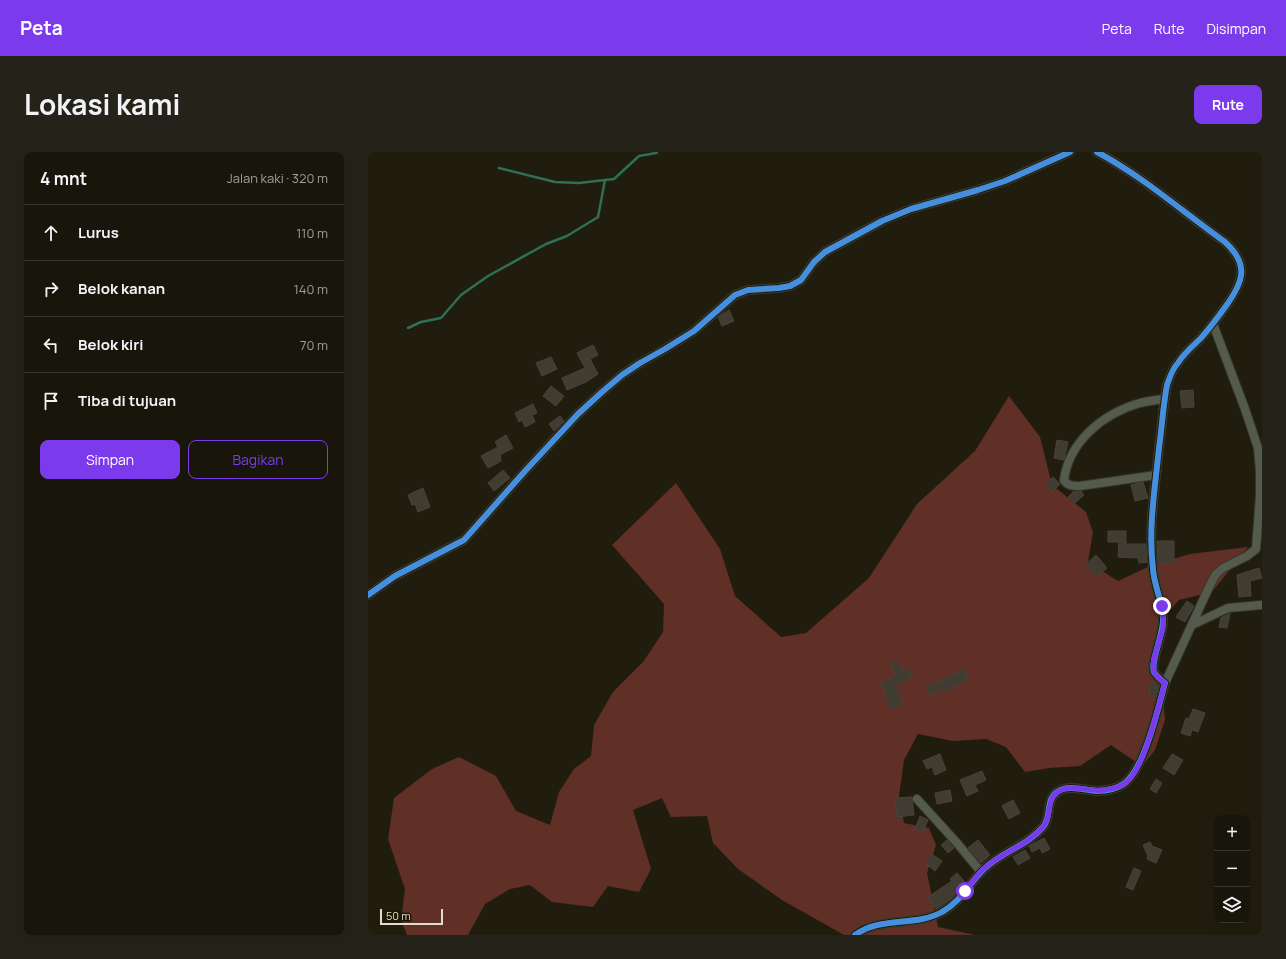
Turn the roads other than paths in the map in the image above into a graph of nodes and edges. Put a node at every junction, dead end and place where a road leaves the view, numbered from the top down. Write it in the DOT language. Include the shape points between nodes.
graph roads {
  1 [pos="1070,152"];
  2 [pos="1097,152"];
  3 [pos="1213,324"];
  4 [pos="1164,399"];
  5 [pos="1156,475"];
  6 [pos="368,595"];
  7 [pos="1261,605"];
  8 [pos="1192,625"];
  9 [pos="1165,683"];
  10 [pos="917,799"];
  11 [pos="981,872"];
  12 [pos="855,935"];
  1 -- 6 [label="street" via="1005,181 911,209 882,221 820,256 801,280 790,286 739,293 694,331 640,363 602,392 578,414 468,536 451,548 395,576"];
  2 -- 3 [label="street" via="1143,181 1234,250 1241,267 1241,281"];
  3 -- 4 [label="street" via="1177,364 1170,377"];
  3 -- 8 [label="street" via="1258,448 1258,535 1257,546 1253,552 1216,574"];
  4 -- 5 [label="street"];
  4 -- 5 [label="street" via="1127,407 1100,423 1082,438 1074,450 1064,480 1070,485 1080,486"];
  5 -- 9 [label="street" via="1152,528 1153,569 1164,621 1154,660 1154,672"];
  7 -- 8 [label="street" via="1228,608"];
  8 -- 9 [label="street"];
  9 -- 11 [label="street" via="1150,735 1138,766 1129,779 1120,786 1105,790 1060,790 1052,799 1043,828"];
  10 -- 11 [label="street"];
  11 -- 12 [label="street" via="960,898 942,912 916,921 871,926"];
}
